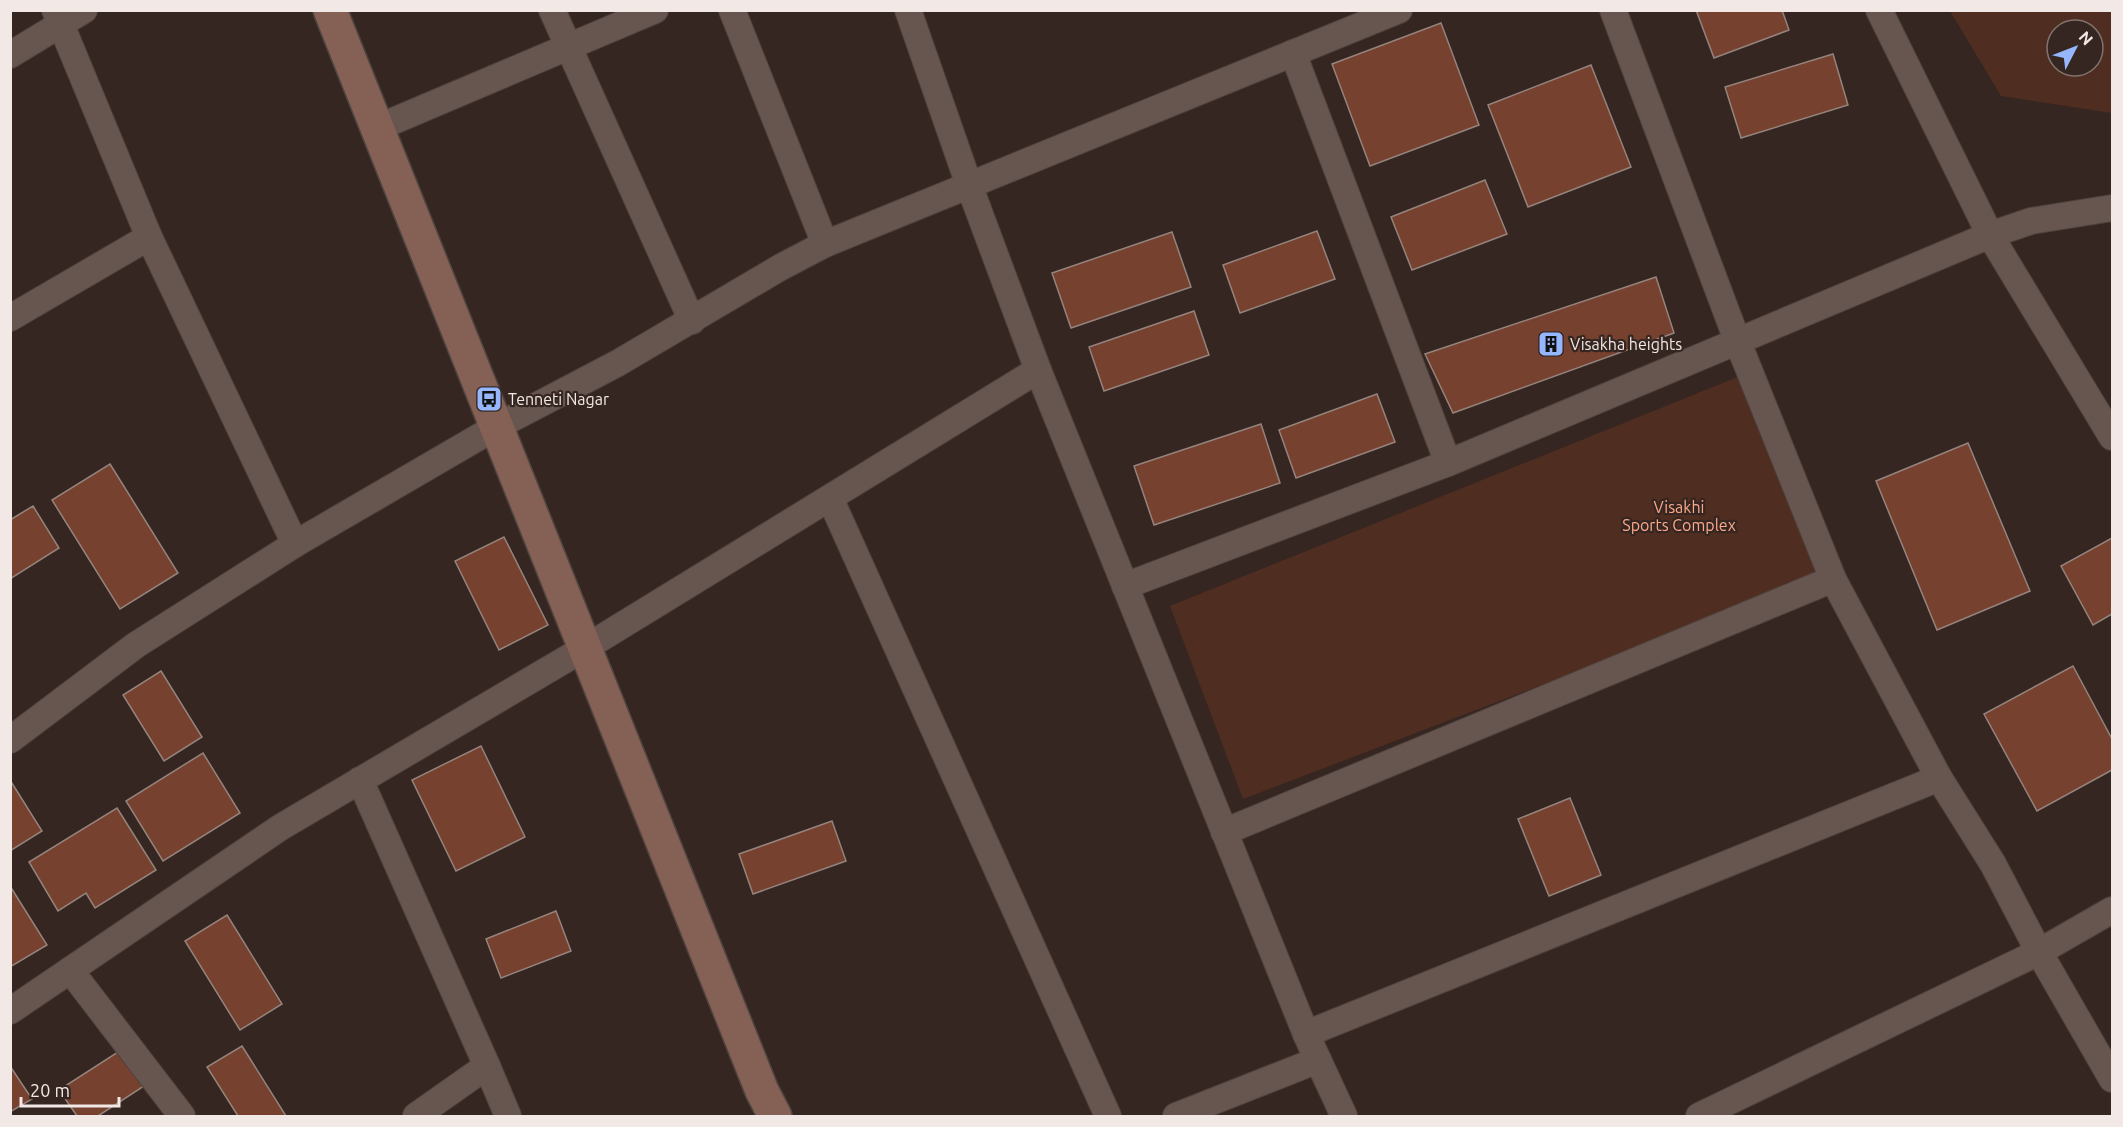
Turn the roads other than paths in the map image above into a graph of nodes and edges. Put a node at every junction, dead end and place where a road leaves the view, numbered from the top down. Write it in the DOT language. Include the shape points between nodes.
graph roads {
  1 [pos="84,10"];
  2 [pos="330,10"];
  3 [pos="552,10"];
  4 [pos="655,10"];
  5 [pos="732,10"];
  6 [pos="908,10"];
  7 [pos="1399,10"];
  8 [pos="1613,10"];
  9 [pos="1879,10"];
  10 [pos="58,17"];
  11 [pos="568,47"];
  12 [pos="1293,53"];
  13 [pos="10,56"];
  14 [pos="377,128"];
  15 [pos="969,185"];
  16 [pos="2112,208"];
  17 [pos="1990,235"];
  18 [pos="149,237"];
  19 [pos="825,244"];
  20 [pos="10,318"];
  21 [pos="692,321"];
  22 [pos="1737,340"];
  23 [pos="1038,370"];
  24 [pos="496,427"];
  25 [pos="2112,437"];
  26 [pos="1448,462"];
  27 [pos="830,498"];
  28 [pos="295,544"];
  29 [pos="1833,579"];
  30 [pos="1125,586"];
  31 [pos="585,648"];
  32 [pos="10,740"];
  33 [pos="1939,778"];
  34 [pos="360,780"];
  35 [pos="1224,832"];
  36 [pos="2112,910"];
  37 [pos="2039,952"];
  38 [pos="70,970"];
  39 [pos="10,1011"];
  40 [pos="1306,1034"];
  41 [pos="1318,1060"];
  42 [pos="488,1066"];
  43 [pos="2112,1079"];
  44 [pos="182,1116"];
  45 [pos="416,1116"];
  46 [pos="508,1116"];
  47 [pos="775,1116"];
  48 [pos="1108,1116"];
  49 [pos="1176,1116"];
  50 [pos="1344,1116"];
  51 [pos="1699,1116"];
  1 -- 10 [label="street"];
  2 -- 14 [label="main road"];
  3 -- 11 [label="street"];
  4 -- 11 [label="street"];
  5 -- 19 [label="street"];
  6 -- 15 [label="street"];
  7 -- 12 [label="street"];
  8 -- 22 [label="street"];
  9 -- 17 [label="street"];
  10 -- 13 [label="street"];
  10 -- 18 [label="street"];
  11 -- 14 [label="street"];
  11 -- 21 [label="street"];
  12 -- 15 [label="street"];
  12 -- 26 [label="street"];
  14 -- 24 [label="main road"];
  15 -- 19 [label="street"];
  15 -- 23 [label="street"];
  16 -- 17 [label="street" via="2031,221"];
  17 -- 22 [label="street"];
  17 -- 25 [label="street"];
  18 -- 20 [label="street"];
  18 -- 28 [label="street"];
  19 -- 21 [label="street"];
  21 -- 24 [label="street"];
  22 -- 26 [label="street"];
  22 -- 29 [label="street"];
  23 -- 27 [label="street"];
  23 -- 30 [label="street"];
  24 -- 28 [label="street"];
  24 -- 31 [label="main road"];
  26 -- 30 [label="street"];
  27 -- 31 [label="street"];
  27 -- 48 [label="street"];
  28 -- 32 [label="street" via="136,645"];
  29 -- 33 [label="street"];
  29 -- 35 [label="street"];
  30 -- 35 [label="street"];
  31 -- 34 [label="street"];
  31 -- 47 [label="main road"];
  33 -- 37 [label="street" via="1993,864"];
  33 -- 40 [label="street"];
  34 -- 38 [label="street" via="281,826"];
  34 -- 42 [label="street"];
  35 -- 40 [label="street"];
  36 -- 37 [label="street"];
  37 -- 43 [label="street"];
  37 -- 51 [label="street"];
  38 -- 39 [label="street"];
  38 -- 44 [label="street"];
  40 -- 41 [label="street"];
  41 -- 49 [label="street"];
  41 -- 50 [label="street"];
  42 -- 45 [label="street"];
  42 -- 46 [label="street"];
}
